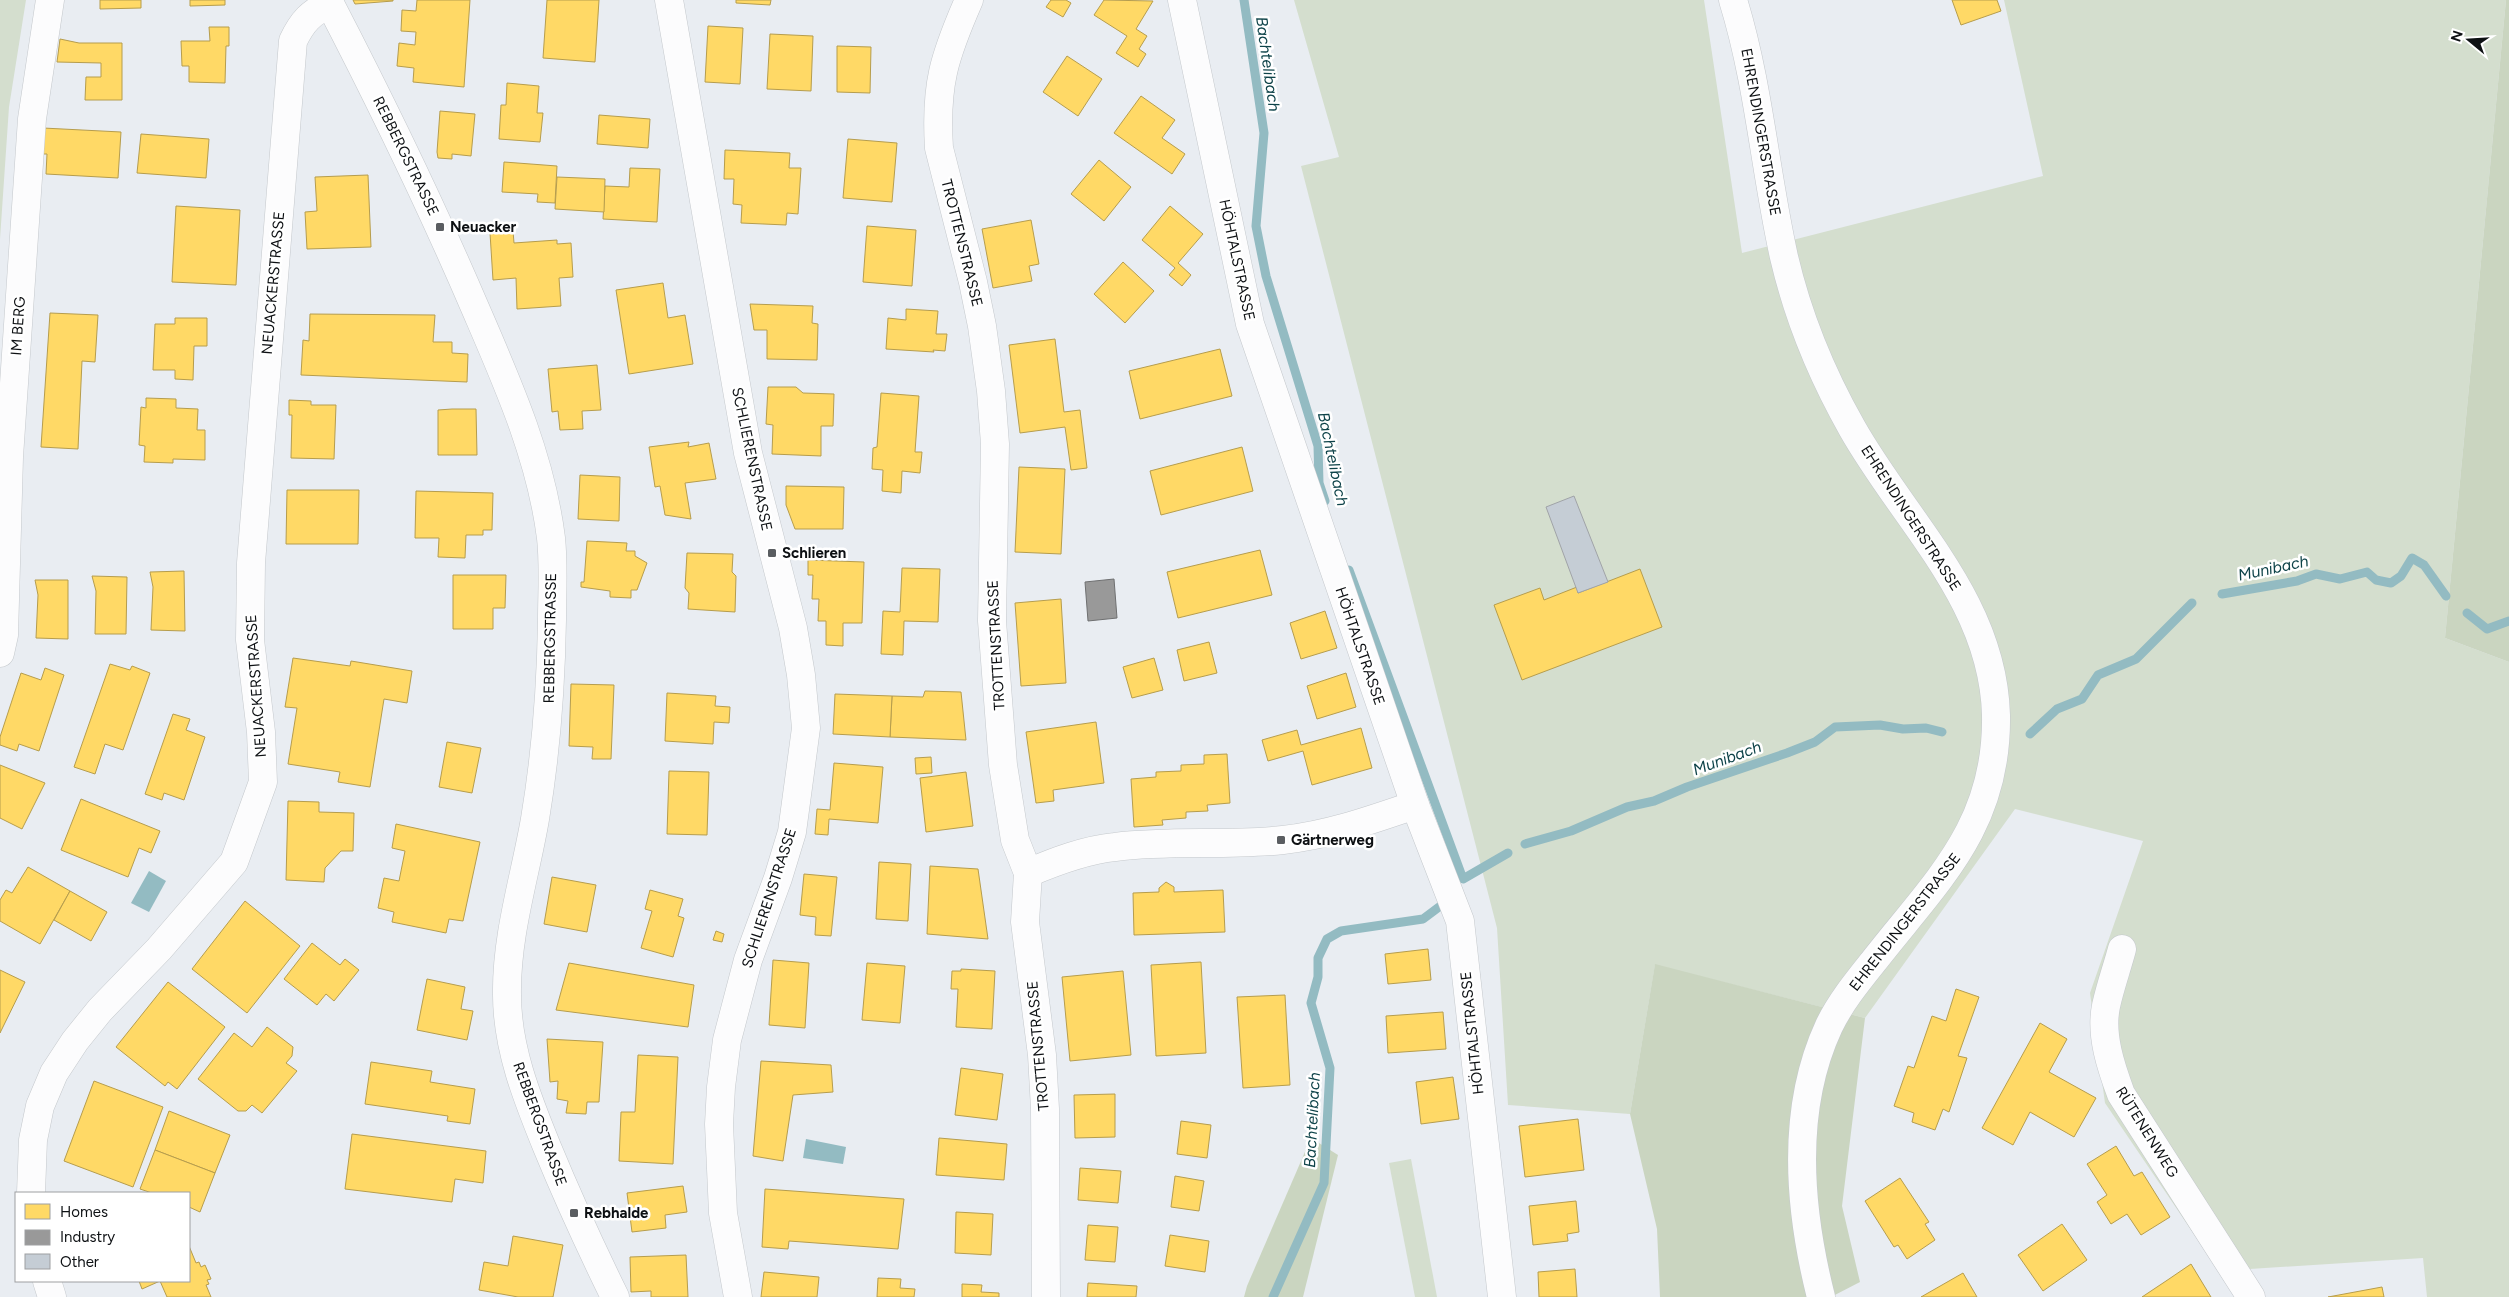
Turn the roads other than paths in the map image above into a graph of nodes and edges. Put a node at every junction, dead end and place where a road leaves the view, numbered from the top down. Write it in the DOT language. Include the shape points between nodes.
graph roads {
  1 [pos="50,0"];
  2 [pos="669,0"];
  3 [pos="969,0"];
  4 [pos="1182,0"];
  5 [pos="1734,0"];
  6 [pos="329,2"];
  7 [pos="0,653"];
  8 [pos="1415,806"];
  9 [pos="1028,873"];
  10 [pos="2122,949"];
  11 [pos="32,1192"];
  12 [pos="47,1282"];
  13 [pos="52,1297"];
  14 [pos="615,1297"];
  15 [pos="738,1297"];
  16 [pos="1046,1297"];
  17 [pos="1502,1297"];
  18 [pos="1821,1297"];
  19 [pos="2251,1297"];
  1 -- 7 [label="street, IM BERG" via="32,118 9,457 4,635"];
  2 -- 15 [label="street, SCHLIERENSTRASSE" via="748,453 793,628 806,728 792,832 748,960 727,1040 722,1077 719,1124 723,1213"];
  3 -- 9 [label="street, TROTTENSTRASSE" via="945,58 938,100 939,140 982,326 991,391 995,444 992,621 1003,765 1015,840"];
  4 -- 8 [label="street, HÖHTALSTRASSE" via="1250,324"];
  5 -- 18 [label="street, EHRENDINGERSTRASSE" via="1785,259 1800,313 1821,367 1854,432 1952,575 1970,610 1982,641 1996,715 1989,780 1982,804 1960,851 1939,882 1855,985 1830,1026 1812,1076 1803,1125 1802,1180 1810,1245"];
  6 -- 11 [label="street, NEUACKERSTRASSE" via="302,22 293,41 250,563 250,640 261,732 262,782 234,862 159,949 100,1010 54,1073 40,1106 33,1140"];
  6 -- 14 [label="street, REBBERGSTRASSE" via="438,220 503,373 544,490 552,542 553,586 547,731 535,821 512,932 506,993 508,1021 533,1113 574,1213"];
  8 -- 9 [label="street" via="1314,836 1115,847 1056,861"];
  8 -- 17 [label="street, HÖHTALSTRASSE" via="1460,921"];
  9 -- 16 [label="street, TROTTENSTRASSE" via="1025,922 1042,1056 1045,1109"];
  10 -- 19 [label="street, RÜTENENWEG" via="2106,1007 2108,1059 2120,1094"];
  12 -- 13 [label="street"];
}
